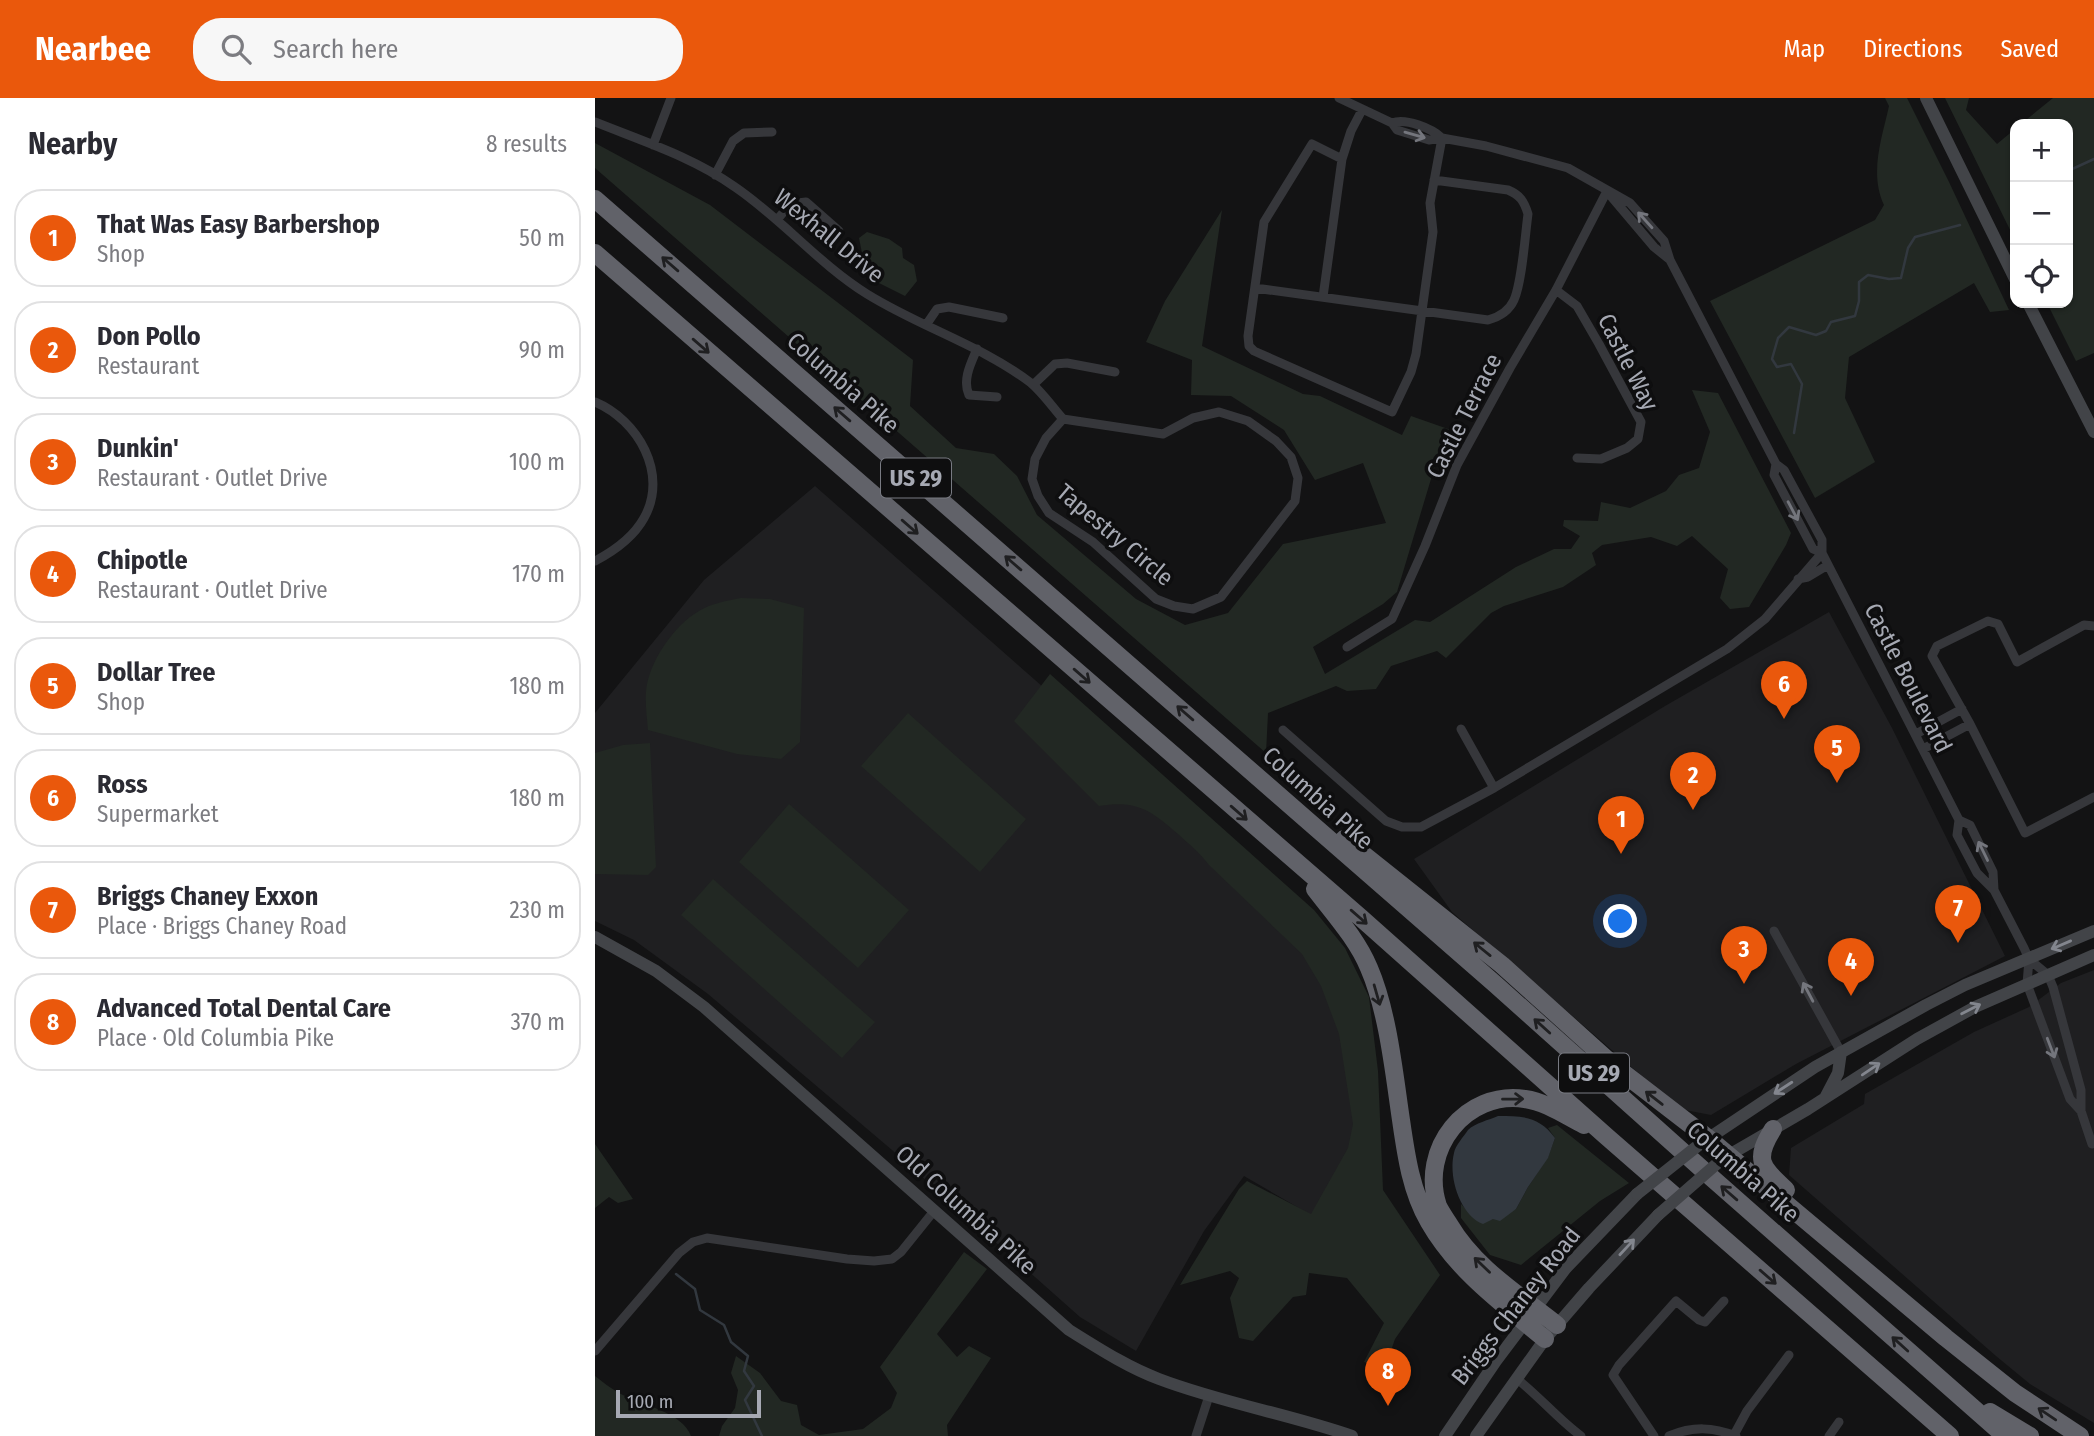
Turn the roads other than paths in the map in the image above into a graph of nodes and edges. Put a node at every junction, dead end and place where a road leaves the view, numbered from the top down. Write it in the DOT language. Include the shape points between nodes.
graph roads {
  1 [pos="671,98"];
  2 [pos="1339,98"];
  3 [pos="1926,98"];
  4 [pos="1362,110"];
  5 [pos="595,122"];
  6 [pos="772,132"];
  7 [pos="1442,138"];
  8 [pos="653,145"];
  9 [pos="1342,159"];
  10 [pos="715,175"];
  11 [pos="1434,180"];
  12 [pos="1607,191"];
  13 [pos="595,199"];
  14 [pos="777,220"];
  15 [pos="839,231"];
  16 [pos="595,253"];
  17 [pos="2010,269"];
  18 [pos="1255,288"];
  19 [pos="1556,290"];
  20 [pos="1323,296"];
  21 [pos="2031,308"];
  22 [pos="1422,309"];
  23 [pos="1003,318"];
  24 [pos="926,325"];
  25 [pos="977,349"];
  26 [pos="1115,372"];
  27 [pos="1033,385"];
  28 [pos="997,397"];
  29 [pos="595,402"];
  30 [pos="1063,419"];
  31 [pos="2094,432"];
  32 [pos="1577,458"];
  33 [pos="1822,553"];
  34 [pos="595,561"];
  35 [pos="1828,565"];
  36 [pos="1798,579"];
  37 [pos="2094,626"];
  38 [pos="1347,647"];
  39 [pos="1962,709"];
  40 [pos="1970,723"];
  41 [pos="1461,729"];
  42 [pos="1283,730"];
  43 [pos="1916,734"];
  44 [pos="1923,749"];
  45 [pos="1236,758"];
  46 [pos="1494,788"];
  47 [pos="2094,797"];
  48 [pos="1959,820"];
  49 [pos="1289,856"];
  50 [pos="1994,890"];
  51 [pos="1774,931"];
  52 [pos="2094,931"];
  53 [pos="595,937"];
  54 [pos="2094,955"];
  55 [pos="2029,960"];
  56 [pos="2048,975"];
  57 [pos="2027,984"];
  58 [pos="1841,1052"];
  59 [pos="1825,1099"];
  60 [pos="2081,1111"];
  61 [pos="1773,1129"];
  62 [pos="1606,1136"];
  63 [pos="1704,1141"];
  64 [pos="2093,1146"];
  65 [pos="1724,1158"];
  66 [pos="935,1212"];
  67 [pos="1887,1287"];
  68 [pos="1724,1301"];
  69 [pos="1530,1315"];
  70 [pos="1551,1332"];
  71 [pos="597,1346"];
  72 [pos="1789,1355"];
  73 [pos="1517,1379"];
  74 [pos="1951,1389"];
  75 [pos="1209,1396"];
  76 [pos="1915,1405"];
  77 [pos="1839,1422"];
  78 [pos="1568,1432"];
  79 [pos="1196,1436"];
  80 [pos="1352,1436"];
  81 [pos="1445,1436"];
  82 [pos="1476,1436"];
  83 [pos="1581,1436"];
  84 [pos="1654,1436"];
  85 [pos="1669,1436"];
  86 [pos="1735,1436"];
  87 [pos="1829,1436"];
  88 [pos="1944,1436"];
  89 [pos="1950,1436"];
  90 [pos="2005,1436"];
  91 [pos="2030,1436"];
  92 [pos="2080,1436"];
  1 -- 8 [label="street"];
  2 -- 4 [label="street, Castle Boulevard"];
  3 -- 17 [label="main road"];
  4 -- 7 [label="street, Castle Boulevard" via="1392,123 1397,130"];
  4 -- 9 [label="street"];
  5 -- 8 [label="street, Wexhall Drive"];
  6 -- 10 [label="street" via="744,134 733,141"];
  7 -- 11 [label="street"];
  7 -- 12 [label="street, Castle Boulevard" via="1567,168"];
  8 -- 10 [label="street, Wexhall Drive"];
  9 -- 18 [label="street" via="1312,144 1265,222"];
  9 -- 20 [label="street"];
  10 -- 14 [label="street, Wexhall Drive"];
  11 -- 22 [label="street" via="1430,203 1433,232"];
  11 -- 22 [label="street" via="1508,190 1519,195 1528,214 1518,288 1506,310 1488,320"];
  12 -- 19 [label="street, Castle Terrace"];
  12 -- 33 [label="street, Castle Boulevard" via="1630,203 1664,241 1776,464 1784,470 1822,540"];
  45 -- 13 [label="highway, Columbia Pike / US 29, one-way"];
  14 -- 15 [label="street" via="790,204 806,202"];
  14 -- 24 [label="street, Wexhall Drive" via="867,294"];
  16 -- 49 [label="highway, US 29, one-way"];
  18 -- 20 [label="street"];
  18 -- 22 [label="street" via="1248,336 1254,351 1392,412 1411,372"];
  19 -- 32 [label="street, Castle Way" via="1577,306 1641,422 1638,439 1627,449 1601,459"];
  19 -- 38 [label="street, Castle Terrace" via="1457,465 1392,619"];
  20 -- 22 [label="street"];
  21 -- 31 [label="main road"];
  23 -- 24 [label="street" via="949,307 937,309"];
  24 -- 25 [label="street, Wexhall Drive"];
  25 -- 27 [label="street, Wexhall Drive"];
  25 -- 28 [label="street" via="966,389 969,395"];
  26 -- 27 [label="street" via="1067,363 1055,365"];
  27 -- 30 [label="street, Wexhall Drive"];
  29 -- 34 [label="street" via="625,421 640,440 651,464 653,493 644,518 625,542"];
  30 -- 30 [label="street, Tapestry Circle" via="1035,459 1033,479 1038,496 1049,513 1093,542 1156,599 1174,606 1193,609 1221,597 1295,501 1298,478 1291,457 1248,421 1219,412 1193,418 1163,433"];
  33 -- 35 [label="street, Castle Boulevard"];
  33 -- 36 [label="street"];
  35 -- 36 [label="street"];
  35 -- 43 [label="street, Castle Boulevard"];
  36 -- 46 [label="street" via="1765,620 1727,649"];
  37 -- 39 [label="street" via="2084,625 2017,663 1999,624 1987,621 1937,646 1932,656"];
  39 -- 40 [label="street"];
  39 -- 43 [label="street"];
  40 -- 44 [label="street"];
  40 -- 47 [label="street" via="2025,833"];
  41 -- 46 [label="street"];
  42 -- 46 [label="street" via="1386,821 1402,827 1421,827"];
  43 -- 44 [label="street, Castle Boulevard"];
  44 -- 48 [label="street, Castle Boulevard"];
  63 -- 45 [label="highway, one-way" via="1502,965"];
  74 -- 45 [label="highway, Columbia Pike / US 29, one-way"];
  48 -- 50 [label="street, Castle Boulevard" via="1957,835 1977,873"];
  50 -- 48 [label="street, Castle Boulevard, one-way" via="1993,872 1970,825"];
  49 -- 62 [label="highway, US 29, one-way"];
  49 -- 69 [label="highway, one-way" via="1345,928 1369,968 1390,1048 1408,1171 1428,1222 1455,1260 1490,1295"];
  50 -- 55 [label="street, Castle Boulevard"];
  58 -- 51 [label="street, one-way"];
  52 -- 55 [label="main road, Briggs Chaney Road, one-way"];
  53 -- 66 [label="main road, Old Columbia Pike" via="656,971 704,1007"];
  54 -- 56 [label="main road, Briggs Chaney Road"];
  55 -- 56 [label="street"];
  55 -- 57 [label="street"];
  55 -- 58 [label="main road, Briggs Chaney Road" via="1965,985"];
  56 -- 57 [label="main road, Briggs Chaney Road"];
  56 -- 60 [label="street" via="2081,1090"];
  59 -- 57 [label="main road, Briggs Chaney Road, one-way" via="1917,1038"];
  57 -- 60 [label="street, one-way" via="2070,1099"];
  58 -- 59 [label="main road" via="1839,1073"];
  58 -- 63 [label="main road, Briggs Chaney Road, one-way"];
  59 -- 61 [label="main road, Briggs Chaney Road"];
  60 -- 64 [label="street"];
  61 -- 65 [label="main road, Briggs Chaney Road"];
  61 -- 67 [label="highway" via="1763,1144 1766,1171"];
  69 -- 62 [label="highway, one-way" via="1458,1240 1439,1207 1434,1184 1436,1158 1461,1117 1481,1104 1503,1099 1526,1099"];
  62 -- 76 [label="highway, US 29, one-way"];
  63 -- 65 [label="highway"];
  63 -- 69 [label="main road, Briggs Chaney Road, bridge" via="1637,1194 1566,1268"];
  65 -- 67 [label="highway"];
  70 -- 65 [label="main road, Briggs Chaney Road, one-way, bridge" via="1658,1215"];
  66 -- 71 [label="street" via="892,1259 847,1259 707,1238 693,1242"];
  66 -- 75 [label="main road, Old Columbia Pike" via="1069,1330 1158,1379"];
  92 -- 67 [label="highway, one-way" via="2015,1393"];
  68 -- 84 [label="street" via="1705,1322 1676,1301 1613,1375"];
  69 -- 70 [label="highway"];
  69 -- 81 [label="main road, Briggs Chaney Road"];
  70 -- 73 [label="main road, Briggs Chaney Road"];
  72 -- 86 [label="street" via="1747,1411"];
  73 -- 78 [label="street" via="1538,1395"];
  73 -- 82 [label="main road, Briggs Chaney Road"];
  74 -- 90 [label="highway, Columbia Pike / US 29"];
  74 -- 91 [label="highway"];
  75 -- 79 [label="street"];
  75 -- 80 [label="main road, Old Columbia Pike"];
  76 -- 88 [label="highway"];
  76 -- 89 [label="highway, US 29"];
  77 -- 87 [label="street"];
  78 -- 83 [label="street"];
  85 -- 86 [label="street" via="1700,1428"];
}
